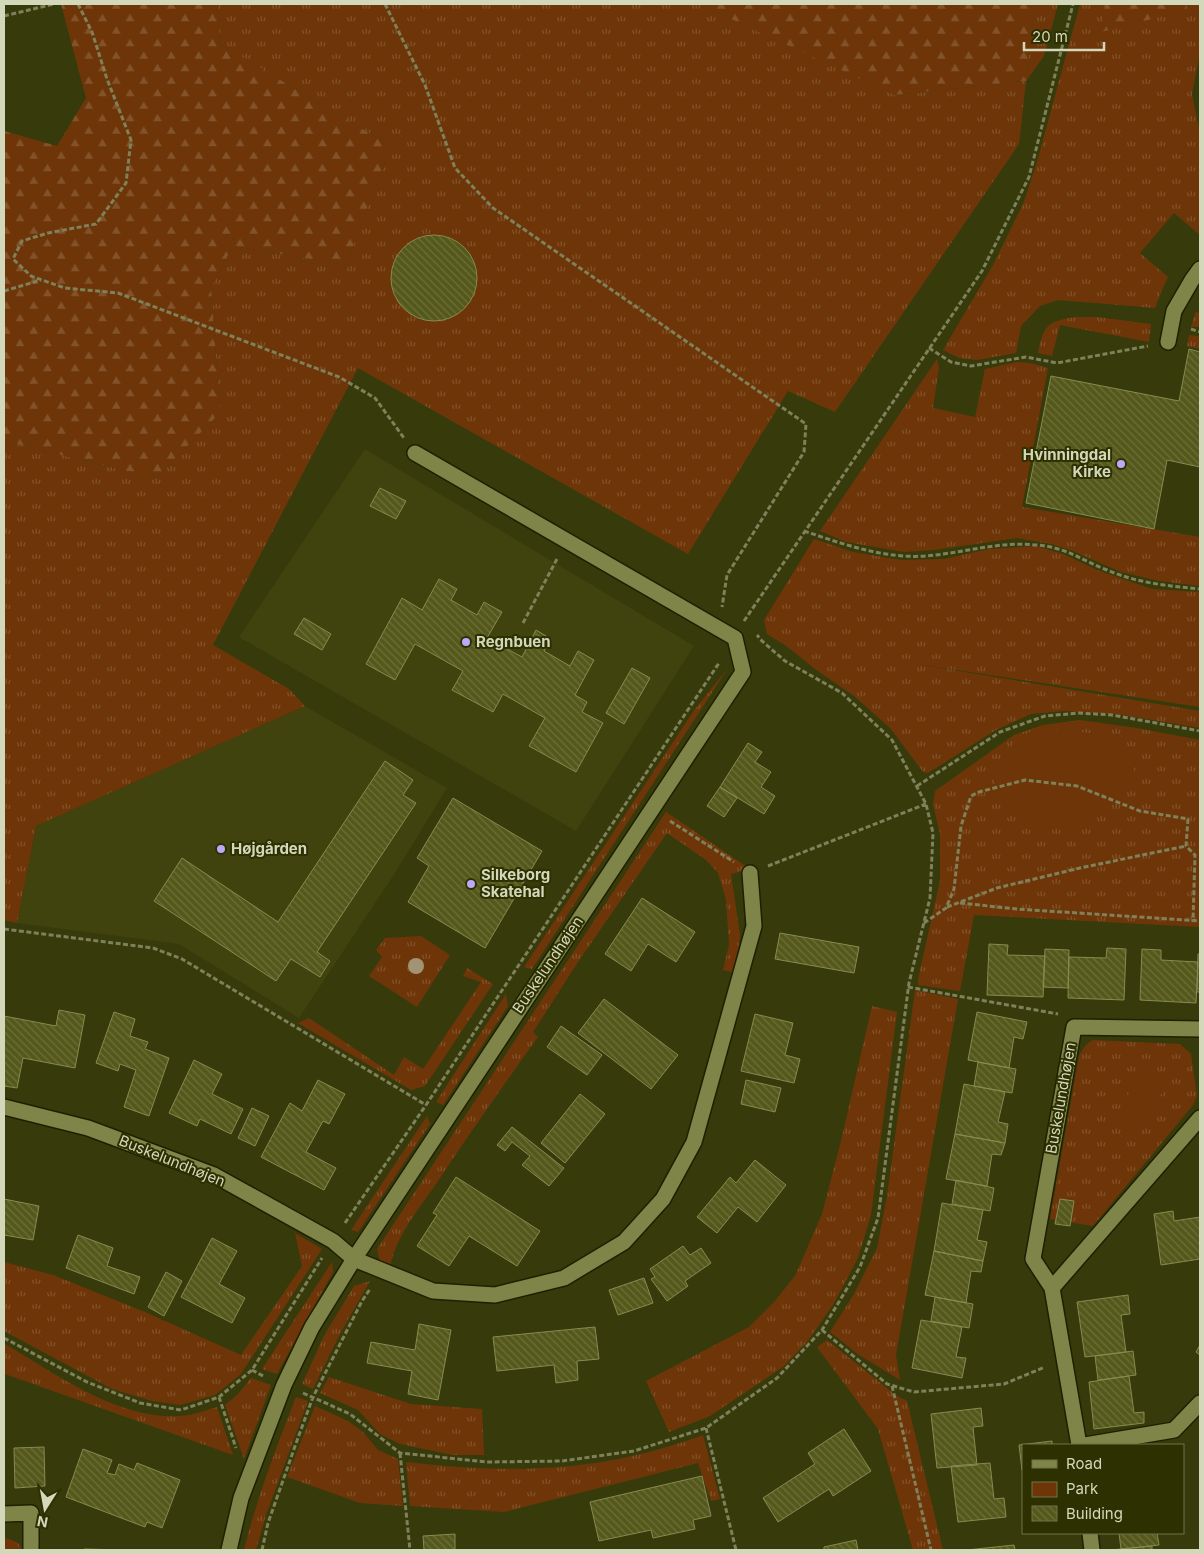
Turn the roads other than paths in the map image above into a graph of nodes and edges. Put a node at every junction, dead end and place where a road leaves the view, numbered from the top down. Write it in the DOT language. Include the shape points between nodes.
graph roads {
  1 [pos="1200,269"];
  2 [pos="1168,342"];
  3 [pos="415,453"];
  4 [pos="750,873"];
  5 [pos="1200,1029"];
  6 [pos="4,1107"];
  7 [pos="1200,1118"];
  8 [pos="354,1259"];
  9 [pos="1052,1288"];
  10 [pos="1200,1403"];
  11 [pos="1079,1444"];
  12 [pos="1091,1444"];
  13 [pos="4,1514"];
  14 [pos="1090,1534"];
  15 [pos="31,1550"];
  16 [pos="229,1550"];
  17 [pos="1092,1550"];
  1 -- 2 [label="street" via="1174,311"];
  3 -- 8 [label="street, Buskelundhøjen" via="735,638 743,672"];
  4 -- 8 [label="street, Buskelundhøjen" via="754,926 694,1142 663,1199 624,1242 564,1278 495,1294 433,1291"];
  5 -- 9 [label="street, Buskelundhøjen" via="1074,1027 1033,1259"];
  6 -- 8 [label="street, Buskelundhøjen" via="88,1128 214,1175 333,1241"];
  7 -- 9 [label="street"];
  8 -- 16 [label="street, Buskelundhøjen" via="312,1327 284,1384 241,1498"];
  9 -- 11 [label="street, Buskelundhøjen"];
  10 -- 12 [label="street" via="1174,1430"];
  13 -- 15 [label="street" via="31,1513"];
  14 -- 17 [label="street"];
}
